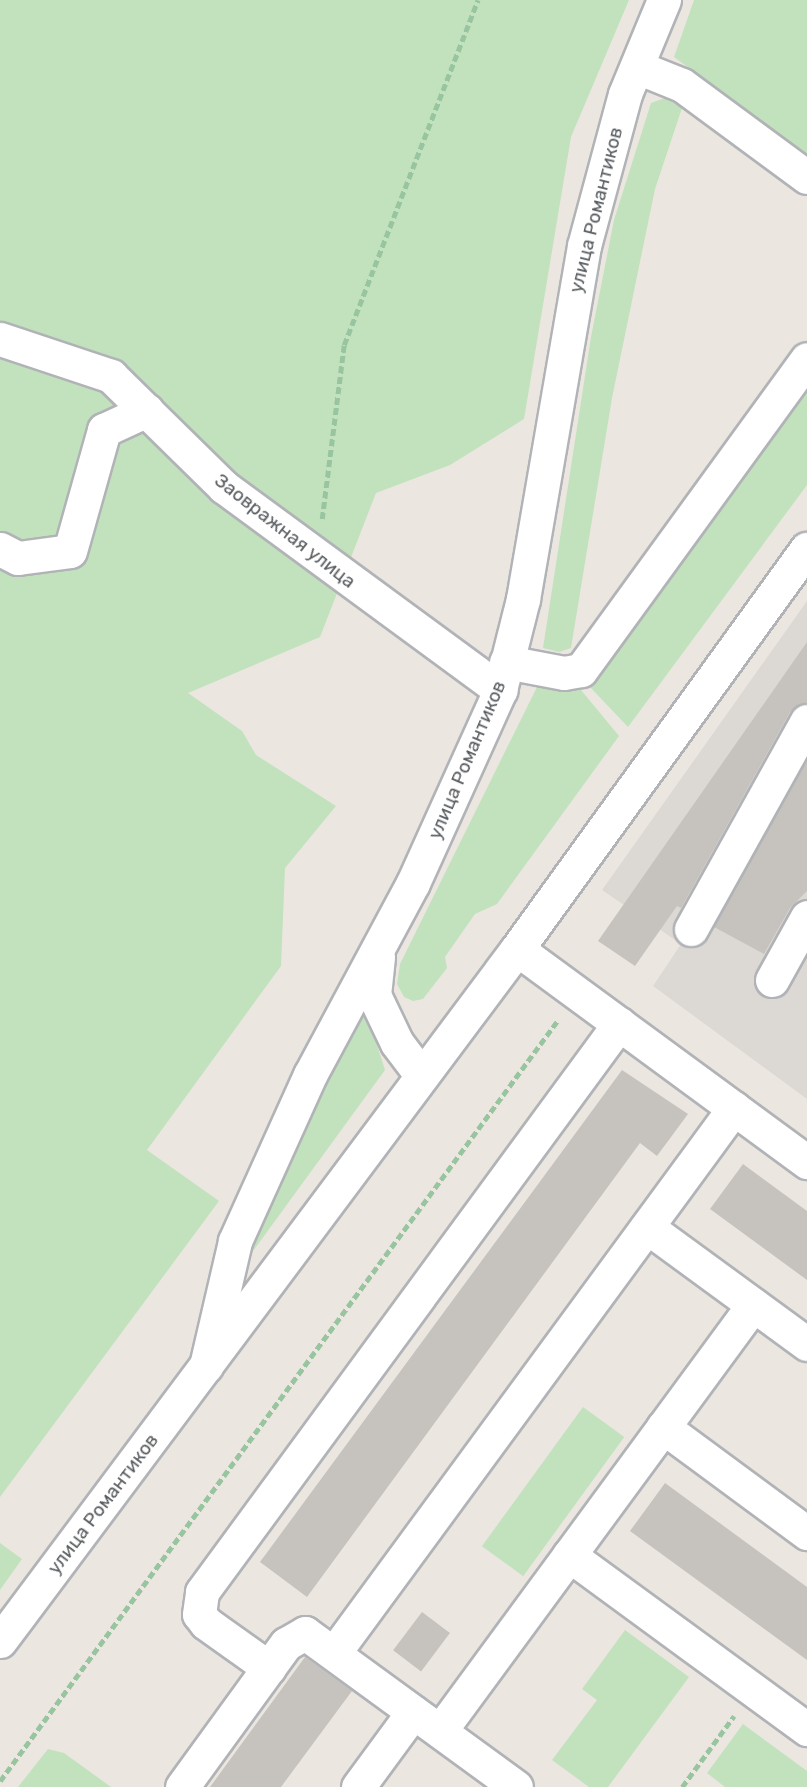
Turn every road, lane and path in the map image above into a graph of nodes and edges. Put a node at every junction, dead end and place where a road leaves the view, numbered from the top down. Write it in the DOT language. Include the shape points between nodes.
graph roads {
  1 [pos="478,0"];
  2 [pos="664,0"];
  3 [pos="637,67"];
  4 [pos="807,177"];
  5 [pos="0,339"];
  6 [pos="807,359"];
  7 [pos="147,410"];
  8 [pos="0,549"];
  9 [pos="807,549"];
  10 [pos="316,557"];
  11 [pos="503,676"];
  12 [pos="807,722"];
  13 [pos="807,917"];
  14 [pos="691,929"];
  15 [pos="379,948"];
  16 [pos="517,949"];
  17 [pos="772,980"];
  18 [pos="578,993"];
  19 [pos="619,1024"];
  20 [pos="422,1076"];
  21 [pos="734,1108"];
  22 [pos="807,1162"];
  23 [pos="647,1227"];
  24 [pos="753,1305"];
  25 [pos="807,1344"];
  26 [pos="206,1366"];
  27 [pos="663,1427"];
  28 [pos="807,1533"];
  29 [pos="569,1555"];
  30 [pos="0,1641"];
  31 [pos="334,1653"];
  32 [pos="269,1668"];
  33 [pos="753,1690"];
  34 [pos="414,1712"];
  35 [pos="807,1729"];
  36 [pos="440,1731"];
  37 [pos="0,1781"];
  38 [pos="182,1787"];
  39 [pos="358,1787"];
  40 [pos="516,1787"];
  41 [pos="681,1787"];
  1 -- 10 [label="path" via="344,345"];
  2 -- 3 [label="street, улица Романтиков"];
  3 -- 4 [label="street" via="682,85"];
  3 -- 11 [label="street, улица Романтиков" via="584,246 523,599"];
  5 -- 7 [label="street, Заовражная улица" via="111,376"];
  6 -- 11 [label="street" via="582,670"];
  7 -- 8 [label="street" via="104,430 71,551 18,558"];
  7 -- 10 [label="street, Заовражная улица" via="224,486"];
  9 -- 16 [label="street, улица Романтиков"];
  10 -- 11 [label="street, Заовражная улица"];
  11 -- 15 [label="street, улица Романтиков"];
  12 -- 14 [label="street"];
  13 -- 17 [label="street"];
  15 -- 20 [label="street" via="374,995 397,1043"];
  15 -- 26 [label="street, улица Романтиков" via="310,1076 235,1241"];
  16 -- 18 [label="street"];
  16 -- 20 [label="street, улица Романтиков"];
  18 -- 19 [label="street"];
  18 -- 37 [label="path"];
  19 -- 21 [label="street"];
  19 -- 32 [label="street" via="202,1592 199,1614 206,1623"];
  20 -- 26 [label="street, улица Романтиков"];
  21 -- 22 [label="street"];
  21 -- 23 [label="street"];
  23 -- 24 [label="street"];
  23 -- 31 [label="street"];
  24 -- 25 [label="street"];
  24 -- 27 [label="street"];
  26 -- 30 [label="street, улица Романтиков"];
  27 -- 28 [label="street"];
  27 -- 29 [label="street"];
  29 -- 33 [label="street"];
  29 -- 36 [label="street"];
  31 -- 32 [label="street" via="305,1633 296,1635"];
  31 -- 34 [label="street"];
  32 -- 38 [label="street"];
  33 -- 35 [label="street"];
  33 -- 41 [label="path"];
  34 -- 36 [label="street"];
  34 -- 39 [label="street"];
  36 -- 40 [label="street"];
}
